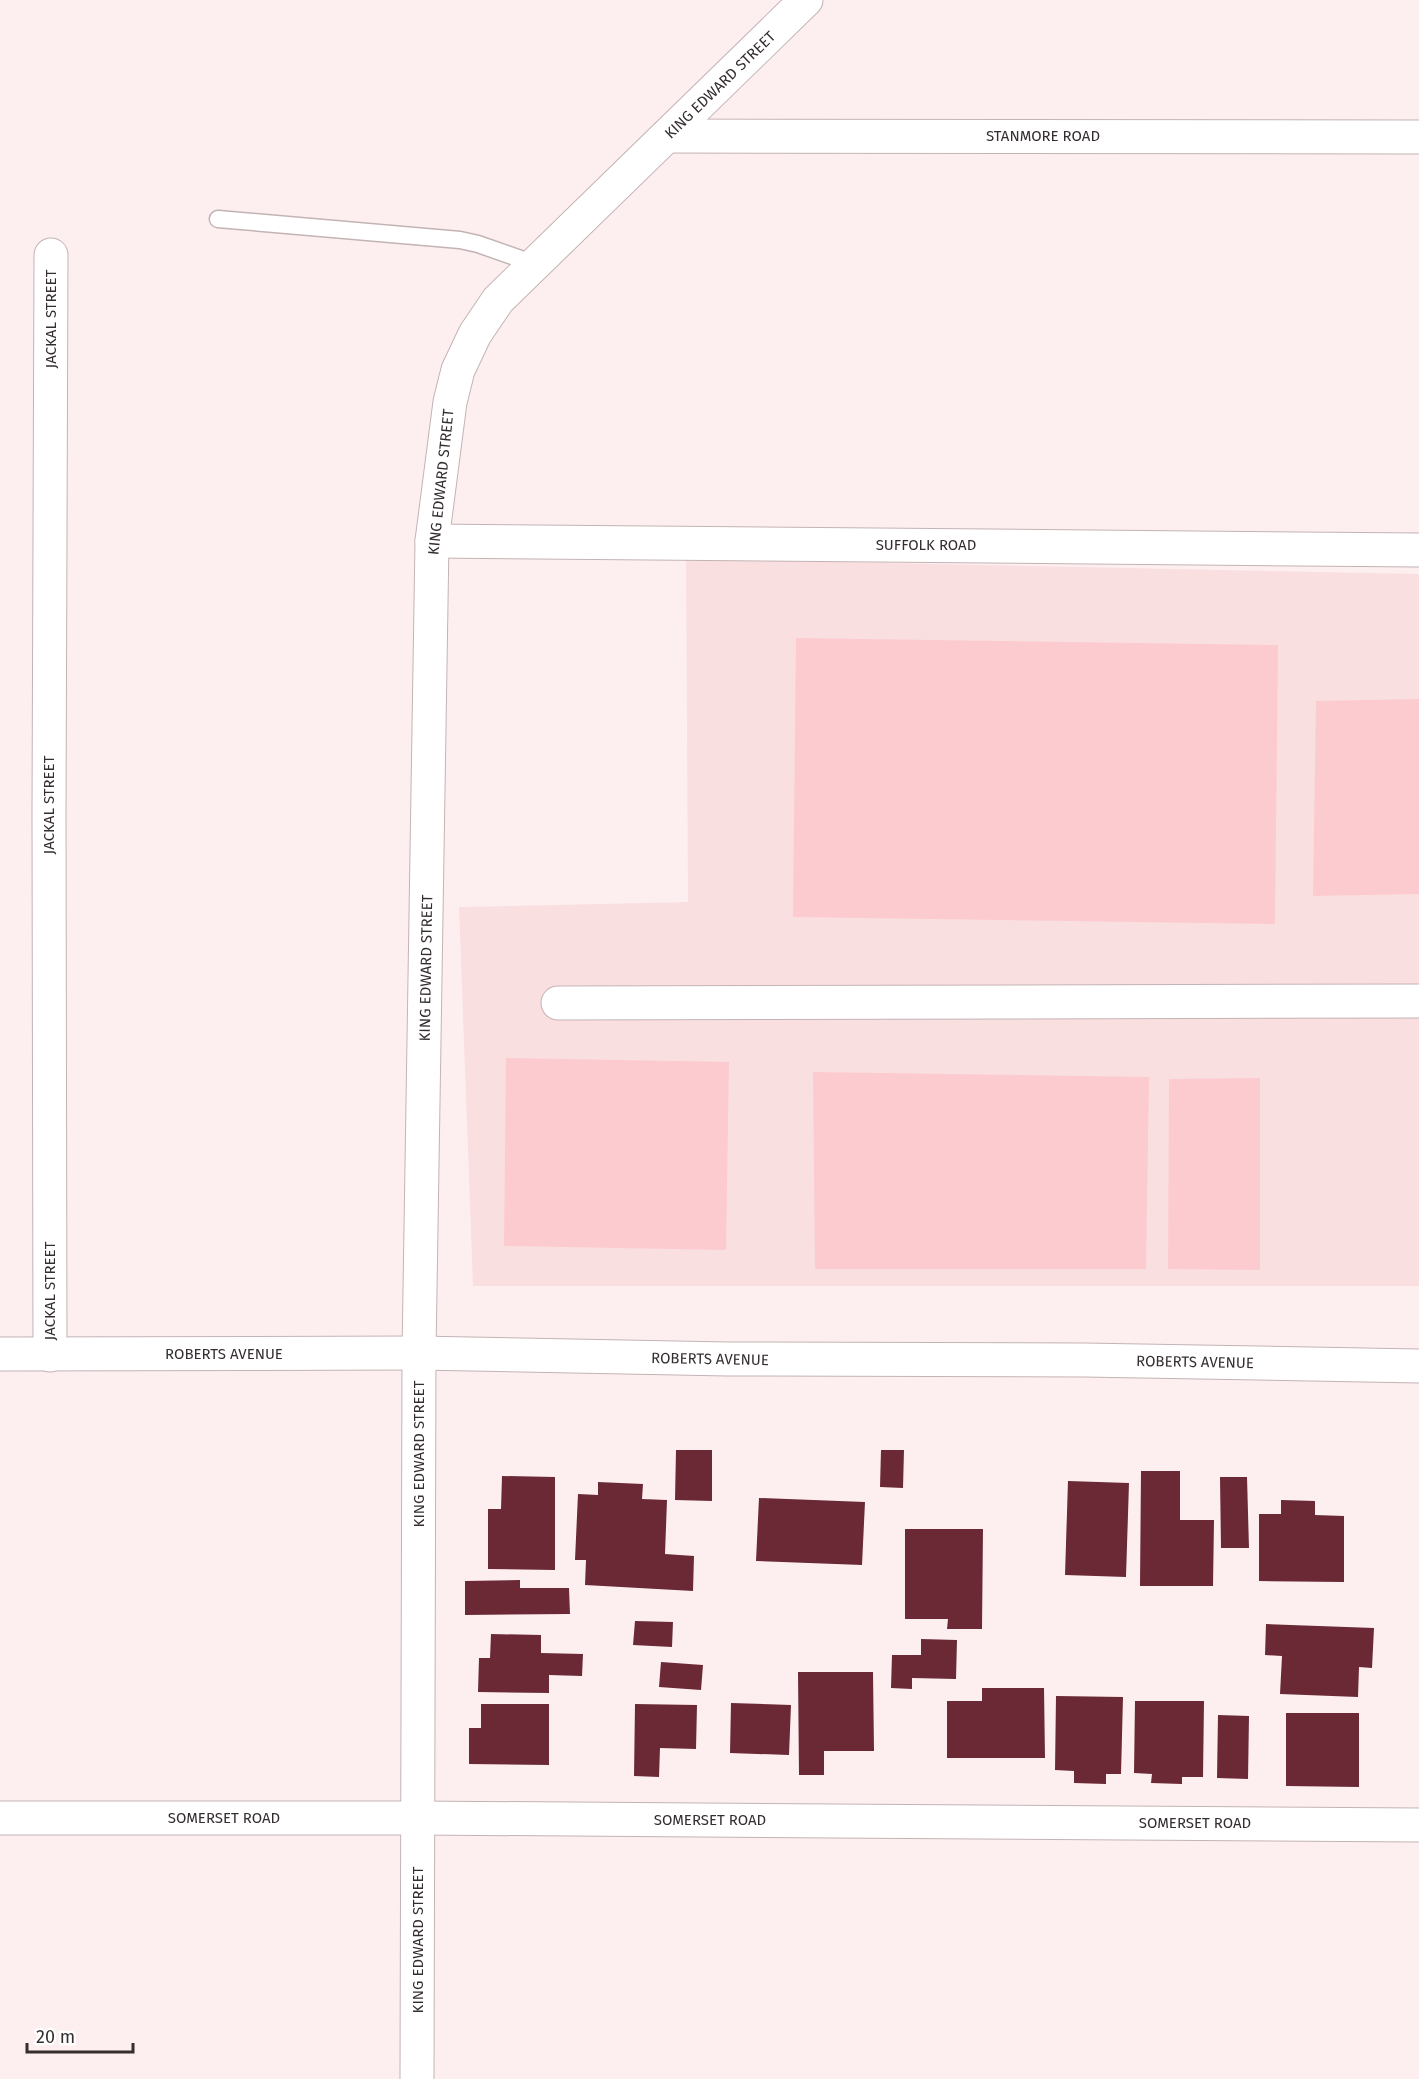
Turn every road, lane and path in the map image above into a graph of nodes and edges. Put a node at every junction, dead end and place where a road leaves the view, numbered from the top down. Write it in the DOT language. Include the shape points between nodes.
graph roads {
  1 [pos="806,0"];
  2 [pos="667,136"];
  3 [pos="1419,137"];
  4 [pos="218,219"];
  5 [pos="51,255"];
  6 [pos="535,264"];
  7 [pos="432,541"];
  8 [pos="1419,550"];
  9 [pos="1419,1001"];
  10 [pos="558,1003"];
  11 [pos="419,1353"];
  12 [pos="0,1354"];
  13 [pos="50,1354"];
  14 [pos="1419,1366"];
  15 [pos="0,1818"];
  16 [pos="419,1818"];
  17 [pos="1419,1825"];
  18 [pos="417,2079"];
  1 -- 2 [label="street, KING EDWARD STREET"];
  2 -- 3 [label="street, STANMORE ROAD"];
  2 -- 6 [label="street, KING EDWARD STREET"];
  4 -- 6 [label="lane" via="460,240"];
  5 -- 13 [label="street, JACKAL STREET"];
  6 -- 7 [label="street, KING EDWARD STREET" via="498,300 475,334 458,370 450,402"];
  7 -- 8 [label="street, SUFFOLK ROAD"];
  7 -- 11 [label="street, KING EDWARD STREET"];
  9 -- 10 [label="street"];
  11 -- 13 [label="street, ROBERTS AVENUE"];
  11 -- 14 [label="street, ROBERTS AVENUE"];
  11 -- 16 [label="street, KING EDWARD STREET"];
  12 -- 13 [label="street, ROBERTS AVENUE"];
  15 -- 16 [label="street, SOMERSET ROAD"];
  16 -- 17 [label="street, SOMERSET ROAD"];
  16 -- 18 [label="street, KING EDWARD STREET"];
}
